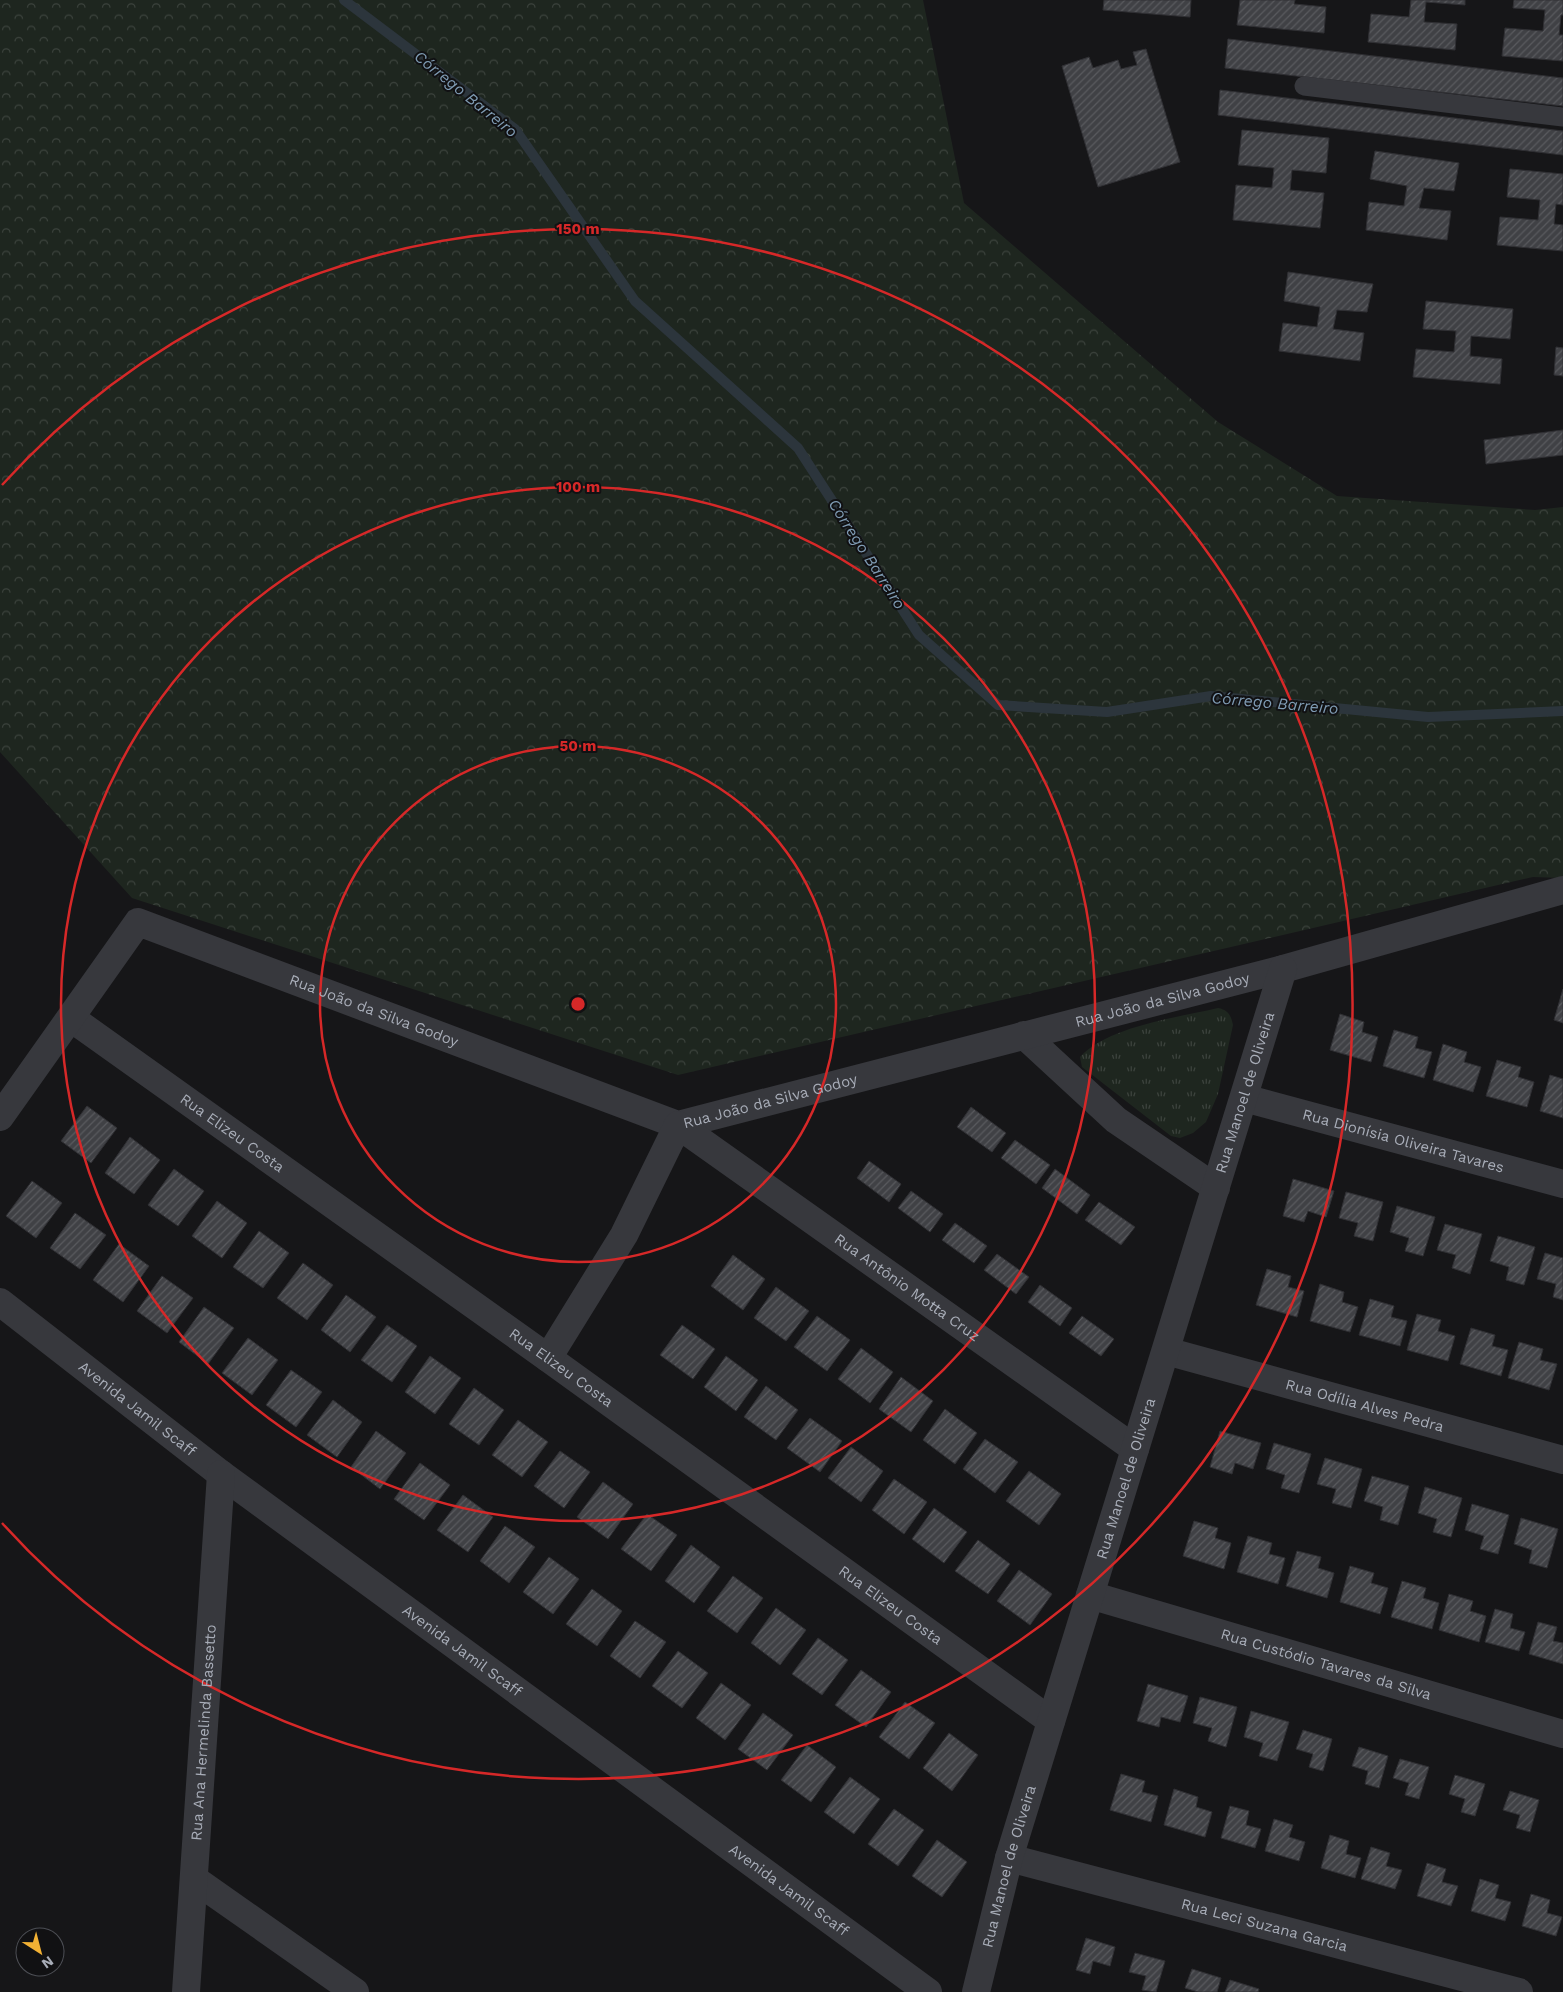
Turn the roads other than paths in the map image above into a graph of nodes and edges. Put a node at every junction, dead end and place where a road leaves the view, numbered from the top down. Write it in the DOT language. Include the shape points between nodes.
graph roads {
  1 [pos="1304,86"];
  2 [pos="1563,117"];
  3 [pos="1563,890"];
  4 [pos="1284,969"];
  5 [pos="71,1018"];
  6 [pos="1024,1035"];
  7 [pos="1244,1098"];
  8 [pos="0,1117"];
  9 [pos="678,1125"];
  10 [pos="1563,1184"];
  11 [pos="1216,1188"];
  12 [pos="0,1302"];
  13 [pos="1166,1351"];
  14 [pos="548,1358"];
  15 [pos="1135,1449"];
  16 [pos="1563,1460"];
  17 [pos="221,1474"];
  18 [pos="1090,1595"];
  19 [pos="1051,1721"];
  20 [pos="1563,1734"];
  21 [pos="1009,1858"];
  22 [pos="194,1879"];
  23 [pos="186,1992"];
  24 [pos="355,1992"];
  25 [pos="928,1992"];
  26 [pos="976,1992"];
  27 [pos="1519,1992"];
  1 -- 2 [label="lane"];
  3 -- 4 [label="street, Rua João da Silva Godoy"];
  4 -- 6 [label="street, Rua João da Silva Godoy"];
  4 -- 7 [label="street, Rua Manoel de Oliveira"];
  5 -- 8 [label="street, Rua João da Silva Godoy"];
  5 -- 9 [label="street, Rua João da Silva Godoy" via="138,922"];
  5 -- 14 [label="street, Rua Elizeu Costa"];
  6 -- 9 [label="street, Rua João da Silva Godoy"];
  6 -- 11 [label="street" via="1116,1120"];
  7 -- 10 [label="street, Rua Dionísia Oliveira Tavares"];
  7 -- 11 [label="street, Rua Manoel de Oliveira"];
  9 -- 14 [label="street" via="624,1235"];
  9 -- 15 [label="street, Rua Antônio Motta Cruz"];
  11 -- 13 [label="street, Rua Manoel de Oliveira"];
  12 -- 17 [label="street, Avenida Jamil Scaff"];
  13 -- 15 [label="street, Rua Manoel de Oliveira"];
  13 -- 16 [label="street, Rua Odília Alves Pedra"];
  14 -- 19 [label="street, Rua Elizeu Costa"];
  15 -- 18 [label="street, Rua Manoel de Oliveira"];
  17 -- 22 [label="street, Rua Ana Hermelinda Bassetto"];
  17 -- 25 [label="street, Avenida Jamil Scaff"];
  18 -- 19 [label="street, Rua Manoel de Oliveira"];
  18 -- 20 [label="street, Rua Custódio Tavares da Silva"];
  19 -- 21 [label="street, Rua Manoel de Oliveira"];
  21 -- 26 [label="street, Rua Manoel de Oliveira"];
  21 -- 27 [label="street, Rua Leci Suzana Garcia"];
  22 -- 23 [label="street, Rua Ana Hermelinda Bassetto"];
  22 -- 24 [label="street"];
}
